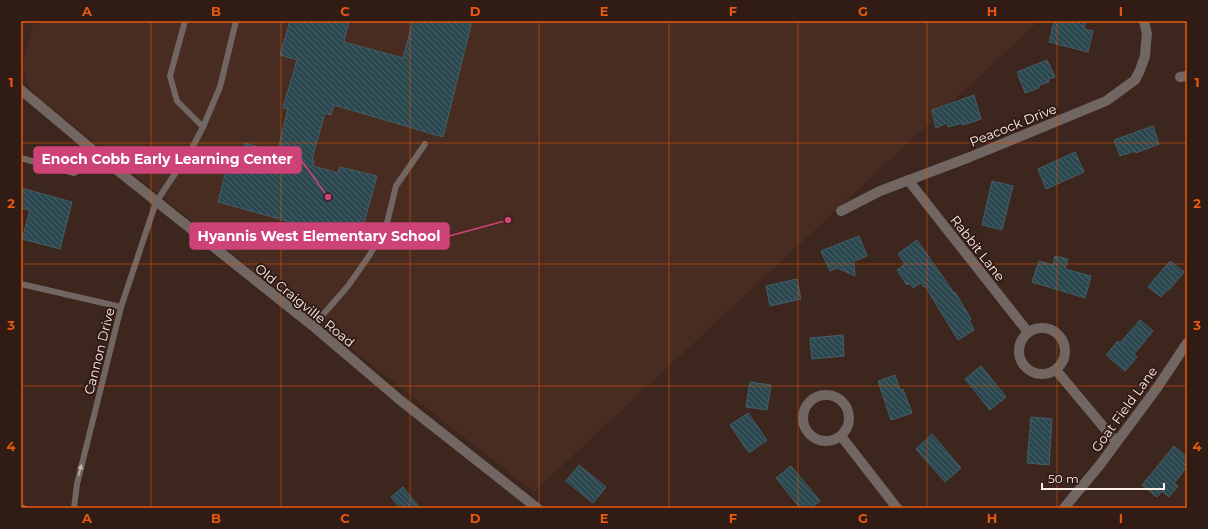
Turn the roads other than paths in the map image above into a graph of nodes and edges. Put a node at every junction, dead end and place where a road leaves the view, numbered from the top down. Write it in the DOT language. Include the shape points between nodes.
graph roads {
  1 [pos="185,21"];
  2 [pos="236,21"];
  3 [pos="1144,21"];
  4 [pos="21,90"];
  5 [pos="203,127"];
  6 [pos="425,144"];
  7 [pos="94,151"];
  8 [pos="21,158"];
  9 [pos="908,180"];
  10 [pos="156,202"];
  11 [pos="840,211"];
  12 [pos="21,284"];
  13 [pos="121,307"];
  14 [pos="313,326"];
  15 [pos="1028,332"];
  16 [pos="1187,343"];
  17 [pos="1056,370"];
  18 [pos="841,436"];
  19 [pos="1116,442"];
  20 [pos="21,507"];
  21 [pos="24,508"];
  22 [pos="74,508"];
  23 [pos="537,508"];
  24 [pos="897,508"];
  25 [pos="1064,508"];
  1 -- 5 [label="lane" via="170,76 177,101"];
  2 -- 5 [label="lane, Cannon Drive" via="220,87"];
  3 -- 9 [label="street, Peacock Drive" via="1147,34 1145,56 1140,70 1135,80 1106,100"];
  4 -- 7 [label="street, Old Craigville Road"];
  5 -- 10 [label="lane, Cannon Drive" via="191,150"];
  6 -- 14 [label="lane" via="396,186 386,227 369,256 348,286"];
  7 -- 8 [label="lane" via="82,168 74,174"];
  7 -- 10 [label="street, Old Craigville Road"];
  9 -- 11 [label="street, Peacock Drive"];
  9 -- 15 [label="street, Rabbit Lane"];
  10 -- 13 [label="lane, Cannon Drive"];
  10 -- 14 [label="street, Old Craigville Road"];
  12 -- 13 [label="lane"];
  22 -- 13 [label="lane, Cannon Drive, one-way" via="77,484"];
  14 -- 23 [label="street, Old Craigville Road" via="400,400"];
  15 -- 17 [label="street" via="1036,328 1046,328 1062,339 1065,348 1064,358"];
  15 -- 17 [label="street" via="1019,345 1018,355 1023,365 1036,374"];
  16 -- 19 [label="street, Goat Field Lane"];
  17 -- 19 [label="street"];
  18 -- 18 [label="street" via="826,442 816,440 808,434 802,414 810,401 828,395 838,398 845,405 848,424"];
  18 -- 24 [label="street"];
  19 -- 25 [label="street, Goat Field Lane"];
  20 -- 21 [label="lane"];
}
